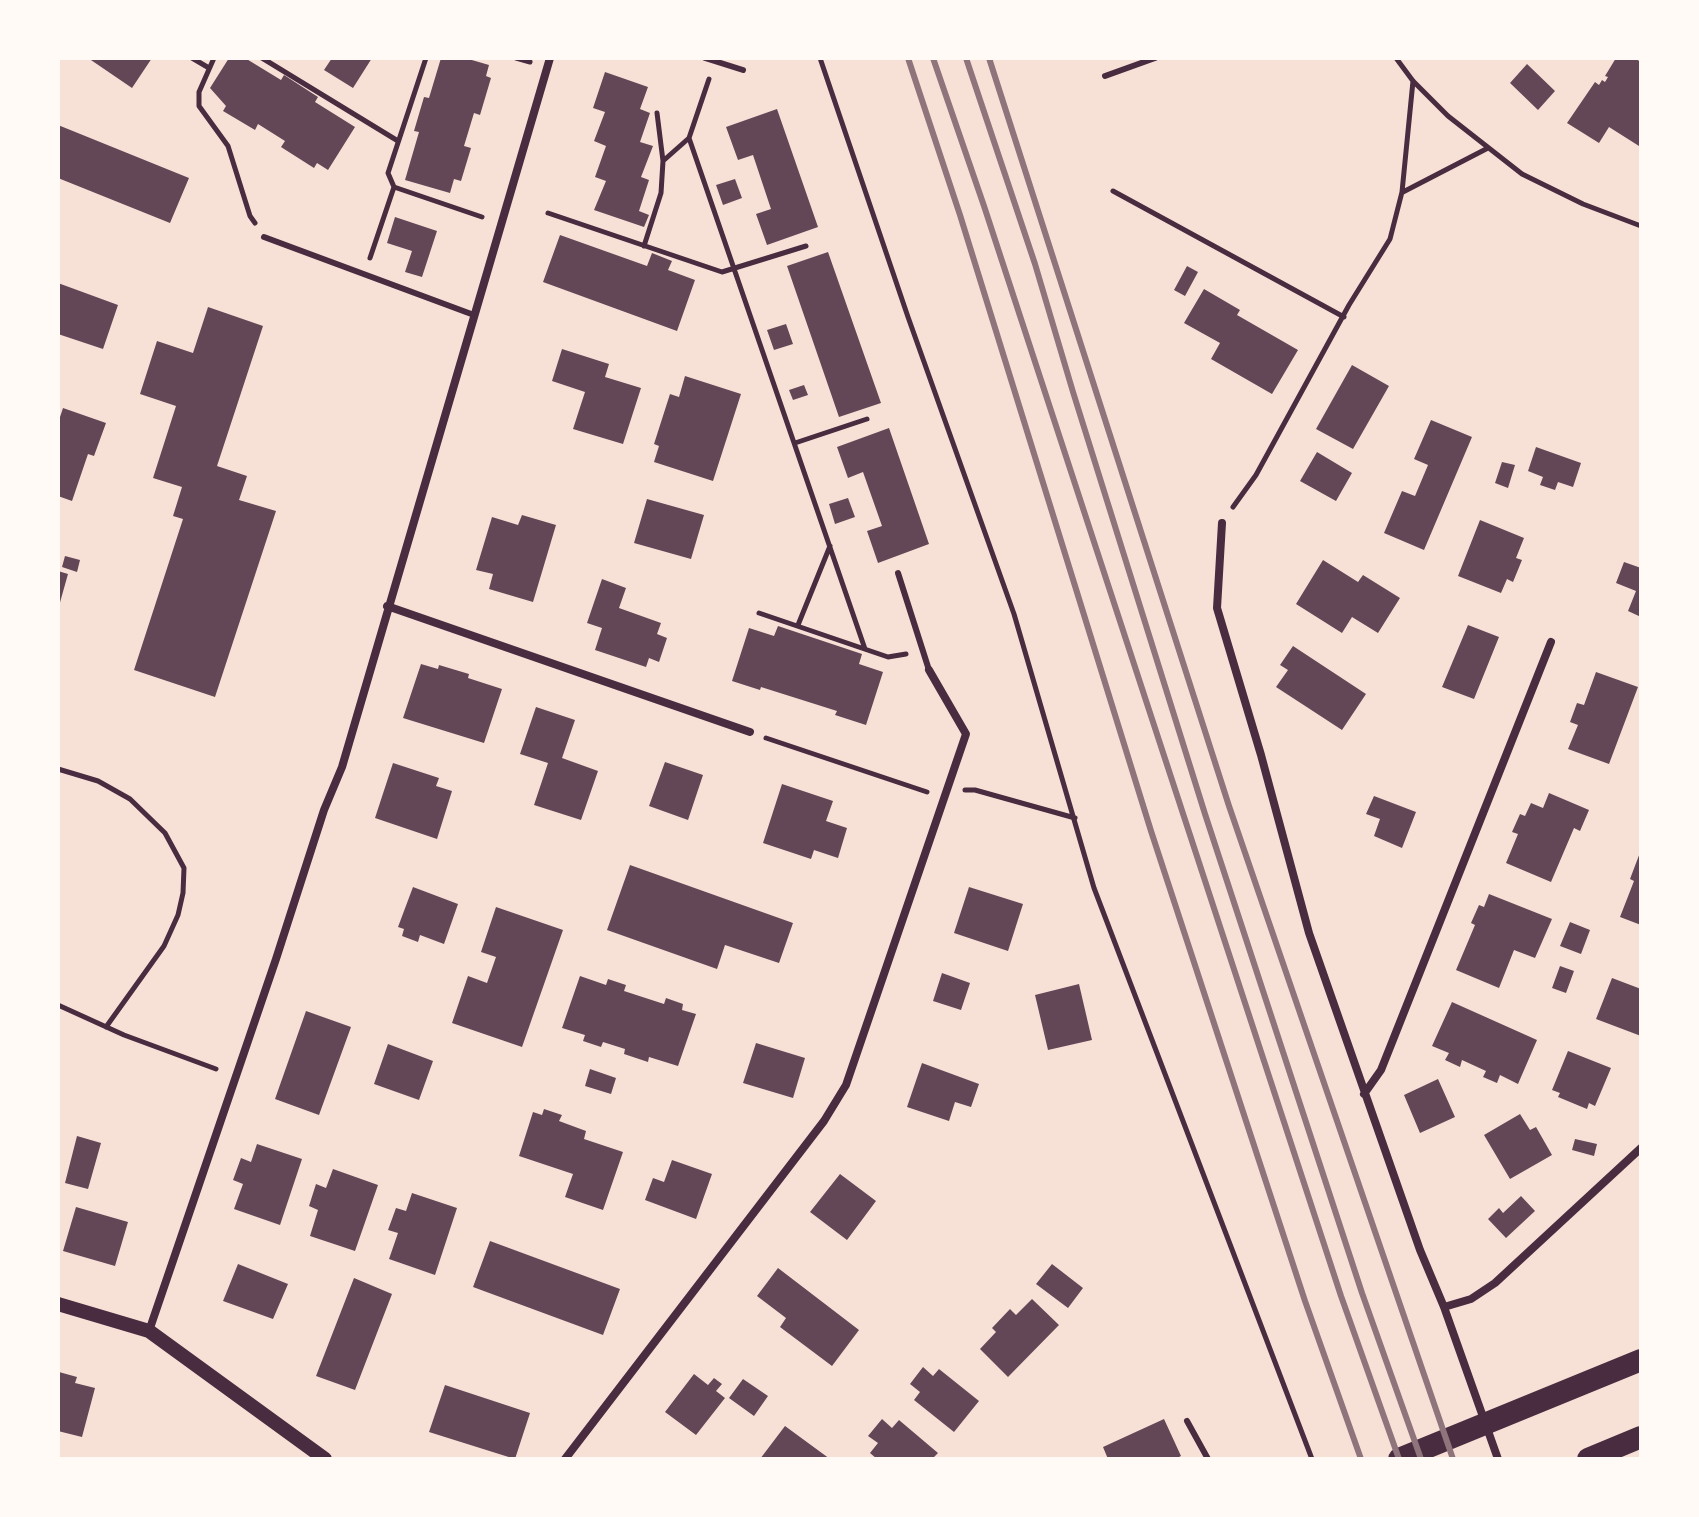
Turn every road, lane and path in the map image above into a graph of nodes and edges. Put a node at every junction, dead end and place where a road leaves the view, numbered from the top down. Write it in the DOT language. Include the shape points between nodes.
graph roads {
  1 [pos="192,58"];
  2 [pos="214,58"];
  3 [pos="262,58"];
  4 [pos="426,58"];
  5 [pos="516,58"];
  6 [pos="550,58"];
  7 [pos="705,58"];
  8 [pos="820,58"];
  9 [pos="1155,58"];
  10 [pos="1396,58"];
  11 [pos="530,62"];
  12 [pos="715,62"];
  13 [pos="209,68"];
  14 [pos="743,70"];
  15 [pos="1105,76"];
  16 [pos="1413,81"];
  17 [pos="657,113"];
  18 [pos="689,138"];
  19 [pos="398,141"];
  20 [pos="1488,148"];
  21 [pos="663,161"];
  22 [pos="394,187"];
  23 [pos="1113,191"];
  24 [pos="1402,192"];
  25 [pos="548,213"];
  26 [pos="482,217"];
  27 [pos="1641,226"];
  28 [pos="264,237"];
  29 [pos="644,246"];
  30 [pos="806,246"];
  31 [pos="734,269"];
  32 [pos="365,274"];
  33 [pos="474,315"];
  34 [pos="1344,317"];
  35 [pos="867,419"];
  36 [pos="795,443"];
  37 [pos="1222,523"];
  38 [pos="830,545"];
  39 [pos="898,573"];
  40 [pos="387,606"];
  41 [pos="759,613"];
  42 [pos="798,625"];
  43 [pos="1551,642"];
  44 [pos="865,649"];
  45 [pos="923,651"];
  46 [pos="929,670"];
  47 [pos="750,732"];
  48 [pos="58,769"];
  49 [pos="948,791"];
  50 [pos="1075,818"];
  51 [pos="58,1005"];
  52 [pos="106,1027"];
  53 [pos="216,1069"];
  54 [pos="1364,1094"];
  55 [pos="1641,1148"];
  56 [pos="58,1304"];
  57 [pos="1444,1307"];
  58 [pos="149,1331"];
  59 [pos="1641,1360"];
  60 [pos="1187,1421"];
  61 [pos="1641,1437"];
  62 [pos="325,1459"];
  63 [pos="565,1459"];
  64 [pos="1208,1459"];
  65 [pos="1312,1459"];
  66 [pos="1399,1459"];
  67 [pos="1498,1459"];
  68 [pos="1588,1459"];
  1 -- 13 [label="path"];
  2 -- 13 [label="path"];
  3 -- 19 [label="path"];
  4 -- 19 [label="path"];
  5 -- 11 [label="path"];
  6 -- 33 [label="street"];
  7 -- 12 [label="lane"];
  8 -- 50 [label="path" via="1014,614"];
  9 -- 15 [label="lane"];
  10 -- 16 [label="path"];
  12 -- 14 [label="lane"];
  12 -- 18 [label="path"];
  13 -- 28 [label="path" via="199,106 228,146 250,216"];
  16 -- 20 [label="path"];
  16 -- 24 [label="path"];
  17 -- 21 [label="path"];
  18 -- 21 [label="path"];
  18 -- 31 [label="path"];
  19 -- 22 [label="path" via="388,173"];
  20 -- 24 [label="path"];
  20 -- 27 [label="path" via="1522,174"];
  21 -- 29 [label="path" via="661,193"];
  22 -- 26 [label="path"];
  22 -- 32 [label="path"];
  23 -- 34 [label="path"];
  24 -- 34 [label="path" via="1390,239"];
  25 -- 29 [label="path"];
  28 -- 32 [label="lane"];
  29 -- 31 [label="path" via="722,272"];
  30 -- 31 [label="path"];
  31 -- 36 [label="path"];
  32 -- 33 [label="lane"];
  33 -- 40 [label="street"];
  34 -- 37 [label="path" via="1256,475"];
  35 -- 36 [label="path"];
  36 -- 38 [label="path"];
  37 -- 54 [label="street" via="1217,608 1309,933"];
  38 -- 42 [label="path"];
  38 -- 44 [label="path"];
  39 -- 45 [label="lane"];
  40 -- 47 [label="street"];
  40 -- 58 [label="street" via="342,767"];
  41 -- 42 [label="path"];
  42 -- 44 [label="path"];
  43 -- 54 [label="street" via="1381,1070"];
  44 -- 45 [label="path" via="888,657"];
  45 -- 46 [label="lane"];
  46 -- 49 [label="street" via="966,734"];
  47 -- 49 [label="path" via="924,792"];
  48 -- 52 [label="path" via="98,781 130,799 165,833 184,868 178,915 164,946"];
  49 -- 50 [label="path" via="975,790"];
  49 -- 63 [label="street" via="841,1096"];
  50 -- 65 [label="path" via="1115,945"];
  51 -- 52 [label="path"];
  52 -- 53 [label="path"];
  54 -- 57 [label="street"];
  55 -- 57 [label="street" via="1495,1283 1471,1299"];
  56 -- 58 [label="street"];
  57 -- 67 [label="street"];
  58 -- 62 [label="street"];
  59 -- 66 [label="highway"];
  60 -- 64 [label="lane"];
  61 -- 68 [label="highway"];
}
